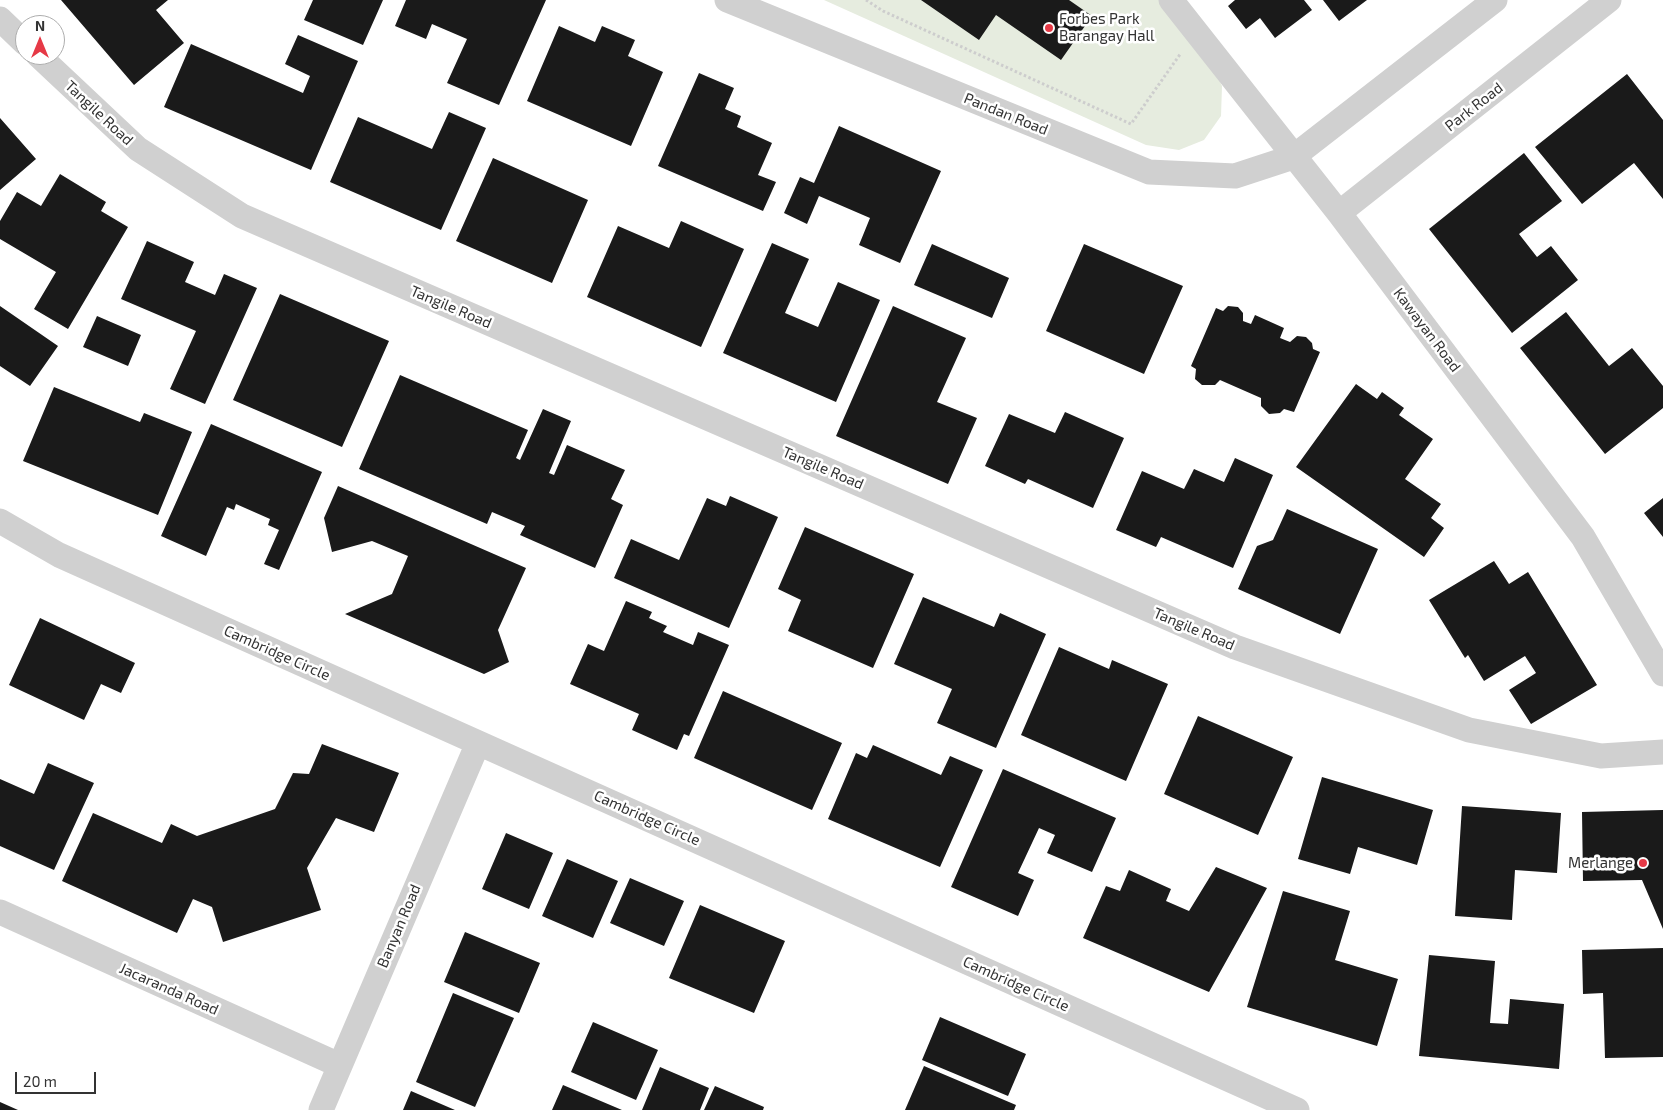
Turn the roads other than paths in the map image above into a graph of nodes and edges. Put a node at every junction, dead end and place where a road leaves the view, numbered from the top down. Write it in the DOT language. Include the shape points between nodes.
graph roads {
  1 [pos="727,0"];
  2 [pos="1171,0"];
  3 [pos="1495,0"];
  4 [pos="1609,0"];
  5 [pos="0,19"];
  6 [pos="15,33"];
  7 [pos="49,65"];
  8 [pos="1293,157"];
  9 [pos="1339,213"];
  10 [pos="0,521"];
  11 [pos="1663,674"];
  12 [pos="478,743"];
  13 [pos="1663,752"];
  14 [pos="0,912"];
  15 [pos="339,1064"];
  16 [pos="322,1110"];
  17 [pos="1297,1110"];
  1 -- 8 [label="street, Pandan Road" via="1149,172 1235,176"];
  2 -- 8 [label="street, Kawayan Road"];
  3 -- 8 [label="street"];
  4 -- 9 [label="street, Park Road"];
  5 -- 6 [label="street"];
  7 -- 13 [label="street, Tangile Road" via="138,149 242,216 1226,643 1469,730 1602,756"];
  8 -- 9 [label="street, Kawayan Road"];
  9 -- 11 [label="street, Kawayan Road" via="1582,537"];
  10 -- 12 [label="street, Cambridge Circle" via="59,555"];
  12 -- 15 [label="street, Banyan Road"];
  12 -- 17 [label="street, Cambridge Circle"];
  14 -- 15 [label="street, Jacaranda Road"];
  15 -- 16 [label="street, Banyan Road"];
}
